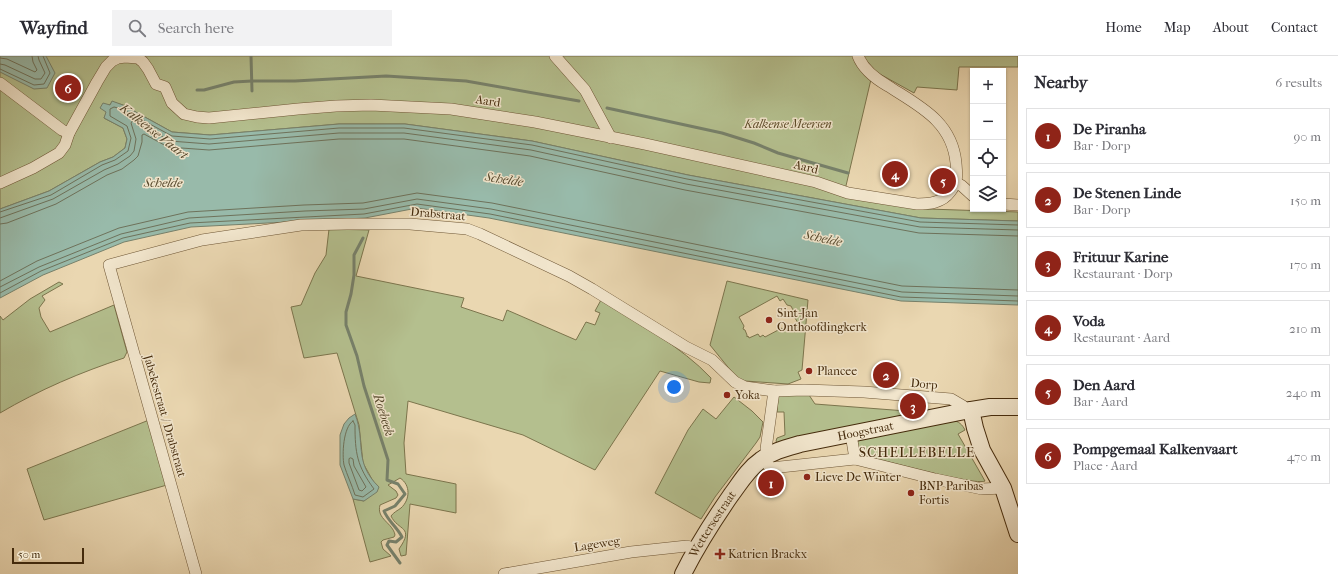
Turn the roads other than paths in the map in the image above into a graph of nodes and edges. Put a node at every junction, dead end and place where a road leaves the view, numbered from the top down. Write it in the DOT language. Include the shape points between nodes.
graph roads {
  1 [pos="555,56"];
  2 [pos="858,56"];
  3 [pos="0,83"];
  4 [pos="69,133"];
  5 [pos="611,138"];
  6 [pos="0,183"];
  7 [pos="957,183"];
  8 [pos="970,193"];
  9 [pos="1006,204"];
  10 [pos="1018,205"];
  11 [pos="108,265"];
  12 [pos="774,391"];
  13 [pos="1018,406"];
  14 [pos="968,411"];
  15 [pos="851,434"];
  16 [pos="766,457"];
  17 [pos="855,459"];
  18 [pos="746,475"];
  19 [pos="1003,488"];
  20 [pos="1018,534"];
  21 [pos="695,549"];
  22 [pos="196,574"];
  23 [pos="504,574"];
  24 [pos="683,574"];
  1 -- 5 [label="street" via="585,90"];
  2 -- 7 [label="street" via="874,77 937,120 945,131 956,158"];
  3 -- 4 [label="street"];
  4 -- 5 [label="street, Aard" via="106,67 118,58 131,57 143,62 156,84 165,87 172,103 190,116 209,118 336,106 422,107 535,122"];
  4 -- 6 [label="street, Aard" via="59,153"];
  5 -- 7 [label="street, Aard" via="802,179 848,193 917,204 928,204 942,199"];
  7 -- 8 [label="street"];
  9 -- 10 [label="street"];
  11 -- 12 [label="street, Drabstraat" via="202,240 302,225 362,223 467,229 569,276 686,348 712,360 735,382 745,387"];
  11 -- 22 [label="street, Jabekestraat / Drabstraat"];
  12 -- 14 [label="street, Dorp" via="864,392 951,399"];
  12 -- 16 [label="street"];
  13 -- 14 [label="main road, Hoogstraat"];
  14 -- 15 [label="main road, Hoogstraat"];
  14 -- 19 [label="main road" via="982,450"];
  15 -- 16 [label="main road, Hoogstraat" via="781,449"];
  15 -- 17 [label="street"];
  16 -- 17 [label="street" via="771,468"];
  16 -- 18 [label="main road, Hoogstraat" via="754,465"];
  17 -- 19 [label="street" via="982,489"];
  18 -- 21 [label="main road, Wettersestraat"];
  19 -- 20 [label="main road"];
  21 -- 23 [label="street, Lageweg" via="687,546 651,550"];
  21 -- 24 [label="main road, Wettersestraat"];
}
